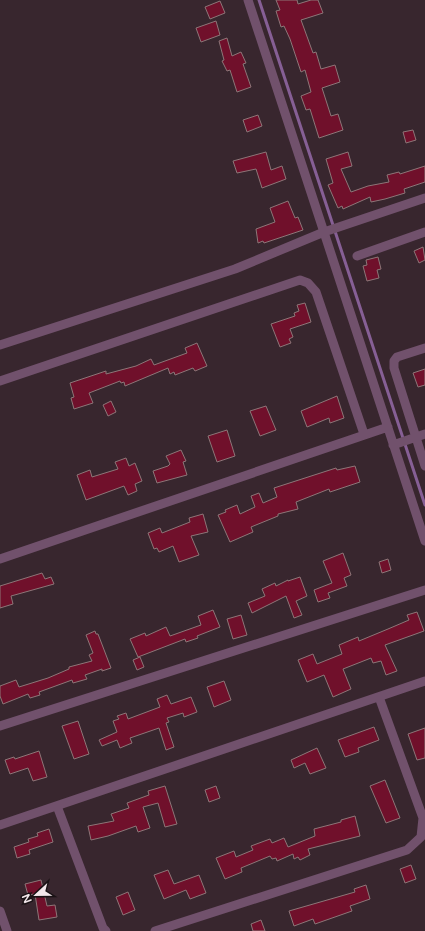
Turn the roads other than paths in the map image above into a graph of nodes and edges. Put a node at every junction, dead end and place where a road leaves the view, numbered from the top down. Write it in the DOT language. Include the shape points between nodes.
graph roads {
  1 [pos="248,0"];
  2 [pos="425,198"];
  3 [pos="324,232"];
  4 [pos="425,232"];
  5 [pos="357,256"];
  6 [pos="0,345"];
  7 [pos="425,348"];
  8 [pos="0,381"];
  9 [pos="388,427"];
  10 [pos="364,434"];
  11 [pos="425,434"];
  12 [pos="416,437"];
  13 [pos="393,445"];
  14 [pos="425,466"];
  15 [pos="425,541"];
  16 [pos="0,559"];
  17 [pos="425,590"];
  18 [pos="425,681"];
  19 [pos="379,697"];
  20 [pos="0,726"];
  21 [pos="57,806"];
  22 [pos="0,825"];
  23 [pos="0,912"];
  24 [pos="6,931"];
  25 [pos="106,931"];
  26 [pos="155,931"];
  1 -- 3 [label="street"];
  2 -- 3 [label="street"];
  3 -- 6 [label="street" via="235,269"];
  3 -- 9 [label="street"];
  4 -- 5 [label="street"];
  7 -- 12 [label="street" via="394,360 394,368"];
  8 -- 10 [label="street" via="300,280 308,283 316,292"];
  9 -- 10 [label="street"];
  9 -- 13 [label="street"];
  10 -- 16 [label="street"];
  11 -- 12 [label="street"];
  12 -- 13 [label="street"];
  12 -- 14 [label="street"];
  13 -- 15 [label="street"];
  17 -- 20 [label="street"];
  18 -- 19 [label="street"];
  19 -- 21 [label="street"];
  19 -- 26 [label="street" via="423,818 420,838 407,850"];
  21 -- 22 [label="street"];
  21 -- 25 [label="street"];
  23 -- 24 [label="street"];
}
